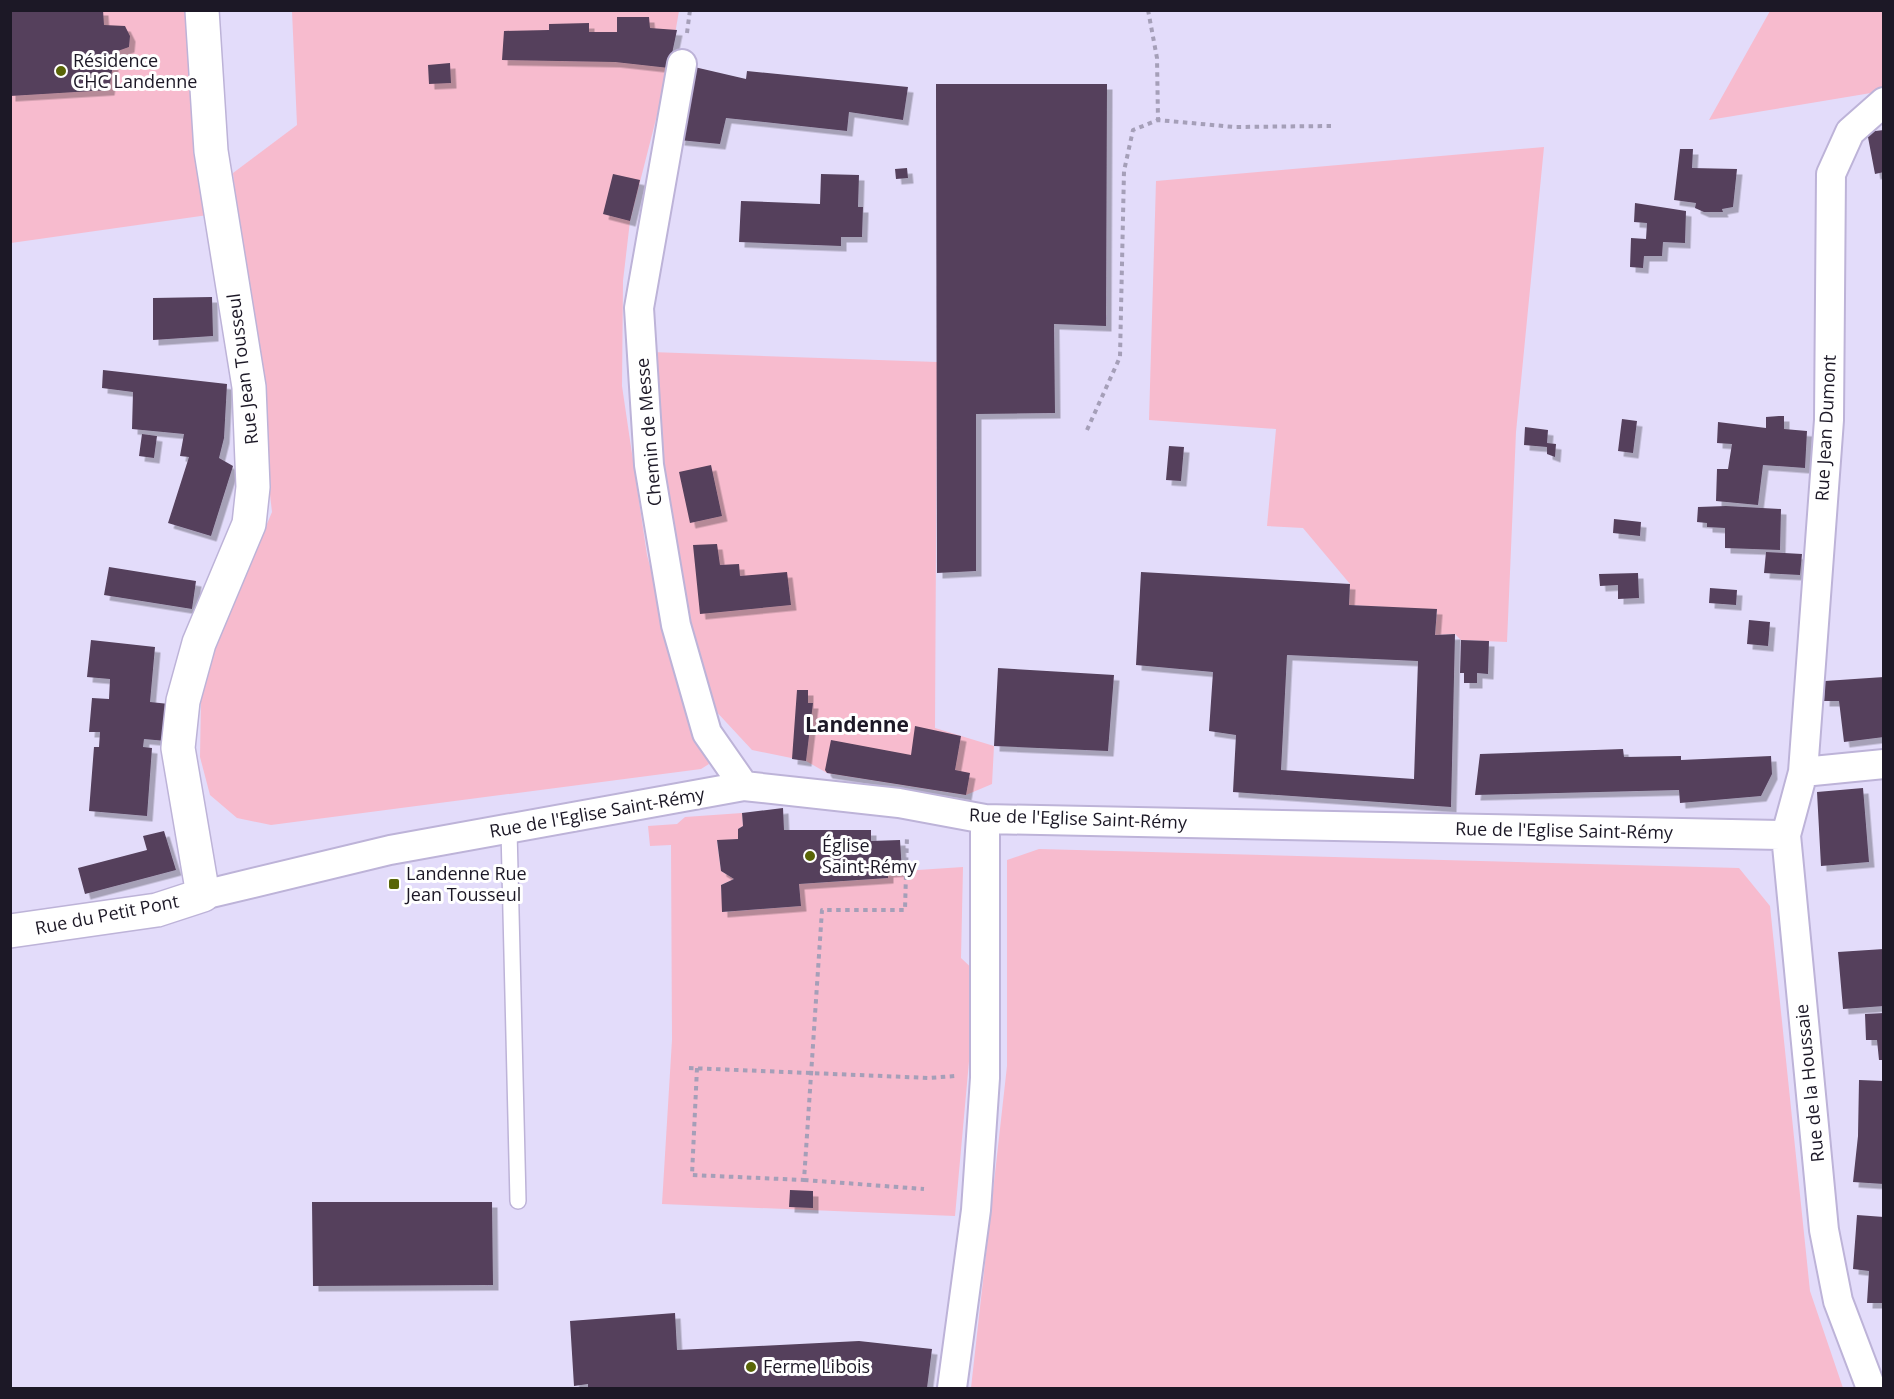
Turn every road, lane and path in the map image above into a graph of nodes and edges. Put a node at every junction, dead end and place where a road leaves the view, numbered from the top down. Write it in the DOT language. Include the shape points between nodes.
graph roads {
  1 [pos="202,10"];
  2 [pos="1148,10"];
  3 [pos="682,64"];
  4 [pos="1884,102"];
  5 [pos="1158,120"];
  6 [pos="1331,126"];
  7 [pos="1087,430"];
  8 [pos="1884,764"];
  9 [pos="1803,772"];
  10 [pos="744,786"];
  11 [pos="908,805"];
  12 [pos="985,819"];
  13 [pos="509,830"];
  14 [pos="1786,835"];
  15 [pos="203,895"];
  16 [pos="10,931"];
  17 [pos="688,1068"];
  18 [pos="697,1068"];
  19 [pos="811,1073"];
  20 [pos="985,1078"];
  21 [pos="804,1180"];
  22 [pos="924,1189"];
  23 [pos="518,1201"];
  24 [pos="952,1389"];
  25 [pos="1871,1389"];
  1 -- 15 [label="street, Rue Jean Tousseul" via="211,151 249,387 254,487 249,524 199,643 183,701 178,748"];
  2 -- 5 [label="path" via="1157,58"];
  3 -- 10 [label="street, Chemin de Messe" via="639,308 649,465 676,625 707,733"];
  4 -- 9 [label="street, Rue Jean Dumont" via="1850,132 1831,174 1829,420"];
  5 -- 6 [label="path" via="1234,127"];
  5 -- 7 [label="path" via="1133,130 1124,171 1120,357"];
  8 -- 9 [label="street"];
  9 -- 14 [label="street, Rue de la Houssaie"];
  10 -- 11 [label="street, Rue de l'Eglise Saint-Rémy"];
  10 -- 13 [label="street, Rue de l'Eglise Saint-Rémy"];
  11 -- 12 [label="street, Rue de l'Eglise Saint-Rémy"];
  11 -- 19 [label="path" via="905,910 822,910"];
  12 -- 14 [label="street, Rue de l'Eglise Saint-Rémy"];
  12 -- 20 [label="street"];
  13 -- 15 [label="street, Rue de l'Eglise Saint-Rémy" via="390,850"];
  13 -- 23 [label="lane"];
  14 -- 25 [label="street, Rue de la Houssaie" via="1824,1230 1838,1301"];
  15 -- 16 [label="street, Rue du Petit Pont" via="157,910"];
  17 -- 18 [label="path"];
  18 -- 19 [label="path"];
  18 -- 21 [label="path" via="692,1175"];
  19 -- 20 [label="path"];
  19 -- 21 [label="path"];
  20 -- 24 [label="street" via="976,1210"];
  21 -- 22 [label="path"];
}
